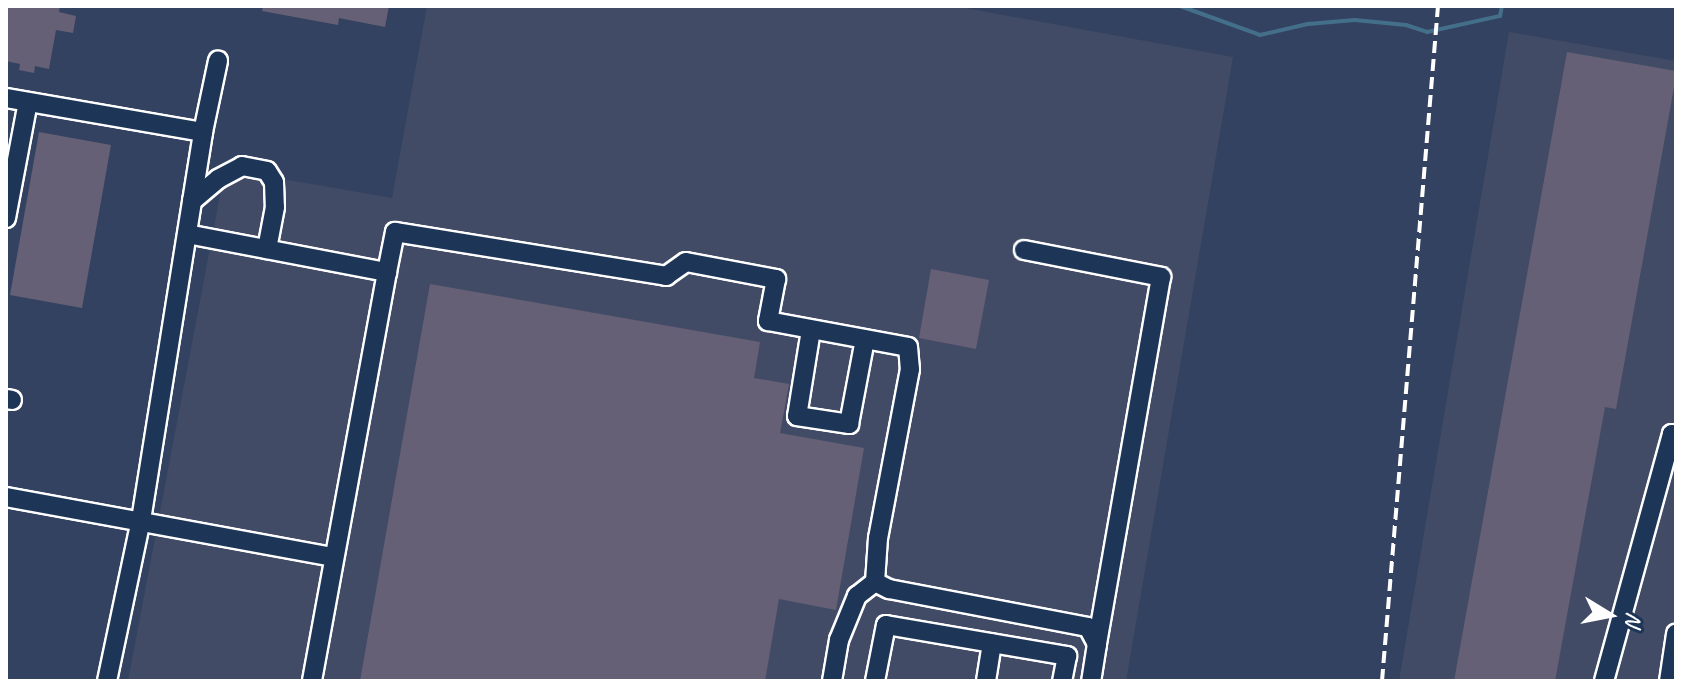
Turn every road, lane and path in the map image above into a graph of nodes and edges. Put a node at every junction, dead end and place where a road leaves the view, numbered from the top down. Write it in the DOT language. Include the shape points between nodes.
graph roads {
  1 [pos="218,61"];
  2 [pos="6,98"];
  3 [pos="28,102"];
  4 [pos="203,132"];
  5 [pos="192,201"];
  6 [pos="6,218"];
  7 [pos="187,234"];
  8 [pos="267,249"];
  9 [pos="1024,250"];
  10 [pos="387,272"];
  11 [pos="811,330"];
  12 [pos="865,339"];
  13 [pos="1676,435"];
  14 [pos="6,497"];
  15 [pos="141,520"];
  16 [pos="334,557"];
  17 [pos="875,582"];
  18 [pos="1676,634"];
  19 [pos="992,643"];
  20 [pos="1097,644"];
  21 [pos="107,681"];
  22 [pos="312,681"];
  23 [pos="832,681"];
  24 [pos="875,681"];
  25 [pos="986,681"];
  26 [pos="1062,681"];
  27 [pos="1091,681"];
  28 [pos="1604,681"];
  29 [pos="1669,681"];
  1 -- 4 [label="street"];
  2 -- 3 [label="street"];
  3 -- 4 [label="street"];
  3 -- 6 [label="street"];
  4 -- 5 [label="street"];
  5 -- 7 [label="street"];
  5 -- 8 [label="street" via="242,166 267,171 274,182 275,207"];
  7 -- 8 [label="street"];
  7 -- 15 [label="street"];
  8 -- 10 [label="street"];
  9 -- 20 [label="street" via="1161,277"];
  10 -- 11 [label="street" via="395,232 666,276 686,262 776,279 768,321"];
  10 -- 16 [label="street"];
  11 -- 12 [label="street"];
  11 -- 12 [label="street" via="797,416 849,424"];
  12 -- 17 [label="street" via="908,347 910,369 878,538"];
  13 -- 28 [label="street" via="1672,434"];
  14 -- 15 [label="street"];
  15 -- 16 [label="street"];
  15 -- 21 [label="street"];
  16 -- 22 [label="street"];
  17 -- 20 [label="street" via="1088,627"];
  17 -- 23 [label="street" via="857,596 839,640"];
  18 -- 29 [label="street"];
  19 -- 24 [label="street" via="886,625"];
  19 -- 25 [label="street"];
  19 -- 26 [label="street" via="1067,656"];
  20 -- 27 [label="street"];
}
